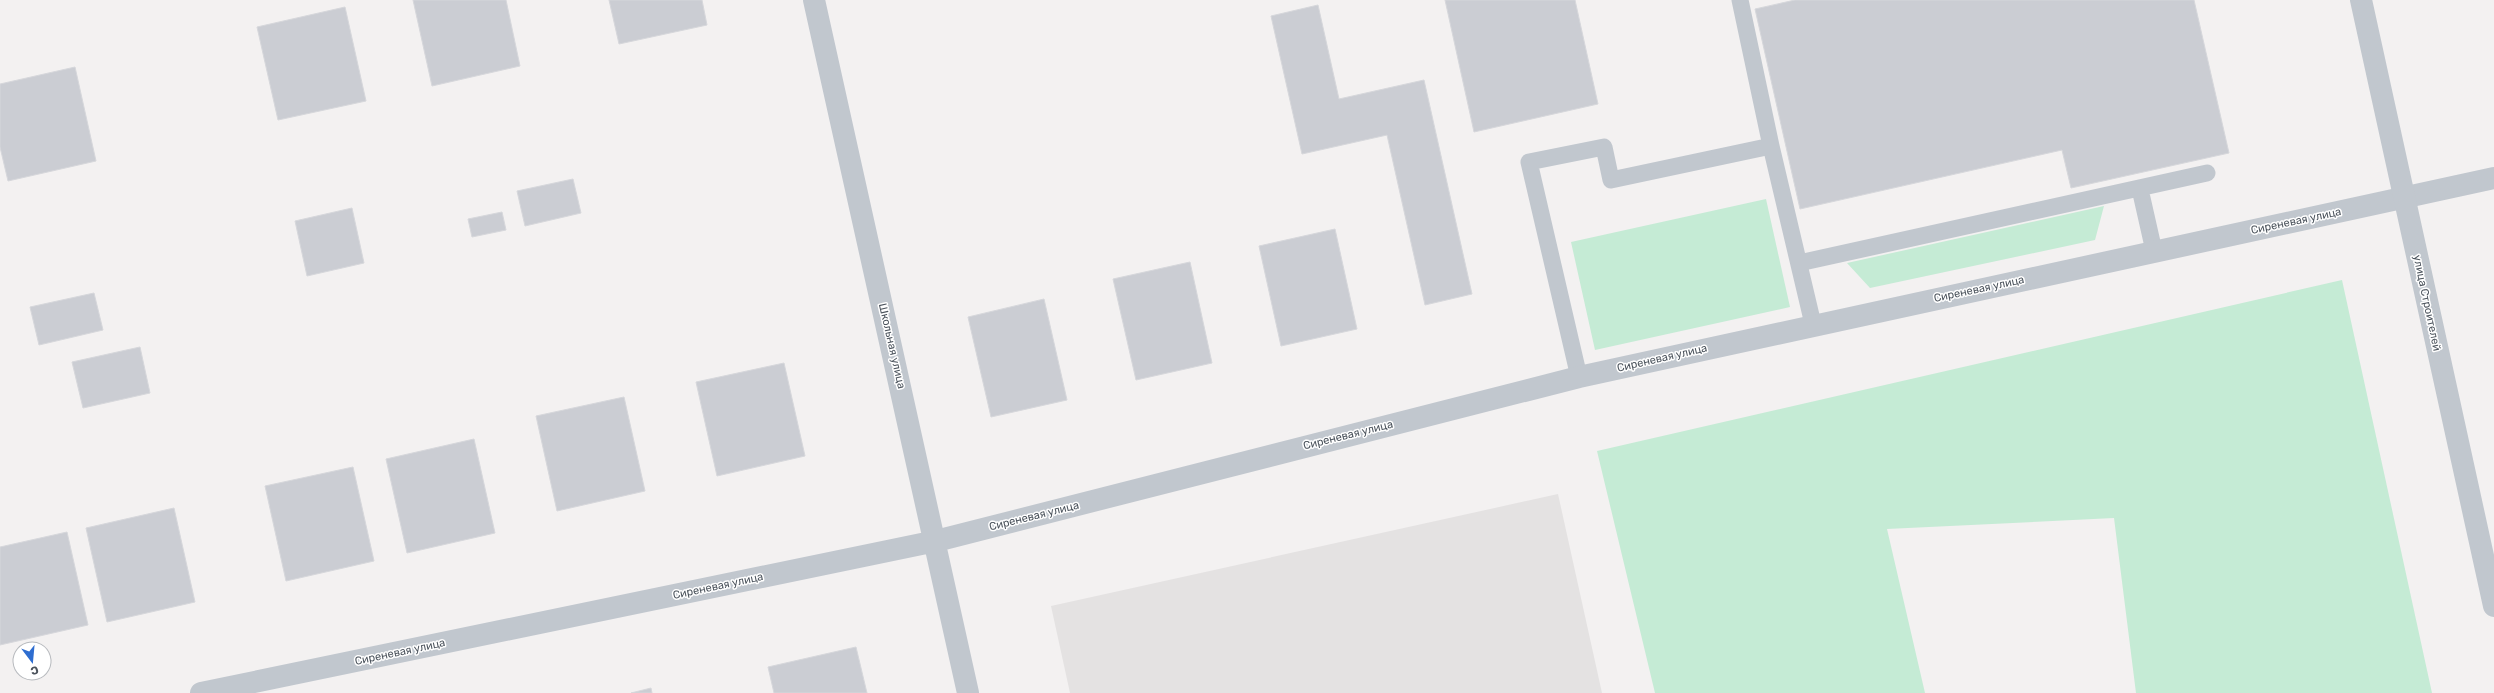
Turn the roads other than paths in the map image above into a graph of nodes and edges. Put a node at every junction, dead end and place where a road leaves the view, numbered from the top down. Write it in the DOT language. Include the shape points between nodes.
graph roads {
  1 [pos="814,0"];
  2 [pos="1740,0"];
  3 [pos="2361,0"];
  4 [pos="1771,146"];
  5 [pos="2206,174"];
  6 [pos="2494,178"];
  7 [pos="2140,188"];
  8 [pos="2404,198"];
  9 [pos="2154,251"];
  10 [pos="1799,263"];
  11 [pos="1812,324"];
  12 [pos="1578,377"];
  13 [pos="936,541"];
  14 [pos="2494,606"];
  15 [pos="201,693"];
  16 [pos="968,693"];
  1 -- 13 [label="street, Школьная улица"];
  2 -- 4 [label="lane"];
  3 -- 8 [label="street, улица Строителей"];
  4 -- 10 [label="lane"];
  4 -- 12 [label="lane" via="1611,180 1604,147 1529,162"];
  5 -- 7 [label="lane"];
  6 -- 8 [label="street, Сиреневая улица"];
  7 -- 9 [label="lane"];
  7 -- 10 [label="lane"];
  8 -- 9 [label="street, Сиреневая улица"];
  8 -- 14 [label="street, улица Строителей"];
  9 -- 11 [label="street, Сиреневая улица"];
  10 -- 11 [label="lane"];
  11 -- 12 [label="street, Сиреневая улица"];
  12 -- 13 [label="street, Сиреневая улица"];
  13 -- 15 [label="street, Сиреневая улица"];
  13 -- 16 [label="street, Школьная улица"];
}
